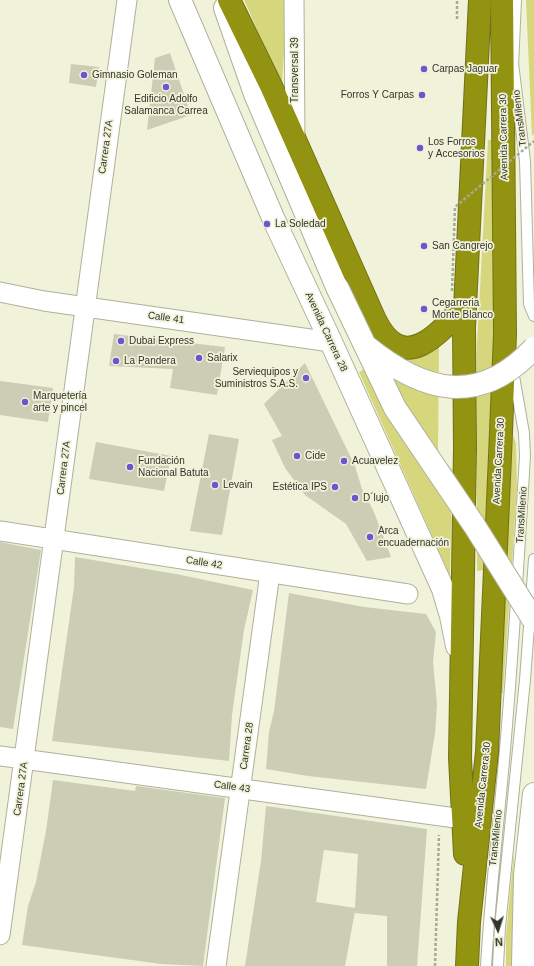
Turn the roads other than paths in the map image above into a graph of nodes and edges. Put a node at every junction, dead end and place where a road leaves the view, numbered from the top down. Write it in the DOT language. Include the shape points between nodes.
graph roads {
  1 [pos="127,0"];
  2 [pos="180,0"];
  3 [pos="222,0"];
  4 [pos="229,0"];
  5 [pos="294,0"];
  6 [pos="480,0"];
  7 [pos="497,0"];
  8 [pos="502,0"];
  9 [pos="516,0"];
  10 [pos="513,63"];
  11 [pos="474,136"];
  12 [pos="295,140"];
  13 [pos="0,292"];
  14 [pos="459,297"];
  15 [pos="84,307"];
  16 [pos="534,316"];
  17 [pos="332,342"];
  18 [pos="362,342"];
  19 [pos="534,348"];
  20 [pos="0,531"];
  21 [pos="55,540"];
  22 [pos="534,559"];
  23 [pos="270,573"];
  24 [pos="408,594"];
  25 [pos="534,620"];
  26 [pos="462,667"];
  27 [pos="0,756"];
  28 [pos="25,760"];
  29 [pos="241,789"];
  30 [pos="534,794"];
  31 [pos="463,819"];
  32 [pos="469,922"];
  33 [pos="0,935"];
  34 [pos="216,966"];
  35 [pos="467,966"];
  36 [pos="486,966"];
  37 [pos="498,966"];
  38 [pos="523,966"];
  1 -- 15 [label="street, Carrera 27A"];
  2 -- 17 [label="main road, Avenida Carrera 28" via="274,220"];
  3 -- 18 [label="main road, bridge" via="255,94"];
  4 -- 12 [label="highway"];
  5 -- 12 [label="street, Transversal 39"];
  6 -- 11 [label="highway, Avenida Carrera 30"];
  7 -- 11 [label="highway"];
  8 -- 32 [label="highway, Avenida Carrera 30" via="505,334 487,752"];
  9 -- 10 [label="lane, TransMilenio"];
  10 -- 16 [label="lane, TransMilenio" via="525,161 529,304"];
  10 -- 36 [label="lane, TransMilenio" via="514,376 526,456 514,642"];
  11 -- 14 [label="highway, Avenida Carrera 30"];
  12 -- 14 [label="highway" via="375,320 386,339 394,345 403,347 427,343 448,324"];
  13 -- 15 [label="street, Calle 41"];
  14 -- 26 [label="highway, Avenida Carrera 30"];
  15 -- 17 [label="street, Calle 41"];
  15 -- 21 [label="street, Carrera 27A"];
  17 -- 26 [label="main road, Avenida Carrera 28" via="443,589"];
  18 -- 19 [label="main road, bridge" via="402,372 431,383 450,386 485,383 509,372"];
  18 -- 25 [label="main road, bridge" via="395,408"];
  20 -- 21 [label="street, Calle 42"];
  21 -- 23 [label="street, Calle 42"];
  21 -- 28 [label="street, Carrera 27A"];
  22 -- 37 [label="lane, TransMilenio"];
  23 -- 24 [label="street, Calle 42"];
  23 -- 29 [label="street, Carrera 28"];
  26 -- 31 [label="highway, Avenida Carrera 30" via="460,758"];
  27 -- 28 [label="street, Calle 43"];
  28 -- 29 [label="street, Calle 43"];
  28 -- 33 [label="street, Carrera 27A"];
  29 -- 31 [label="street, Calle 43"];
  29 -- 34 [label="street, Carrera 28"];
  30 -- 38 [label="main road" via="528,837"];
  31 -- 32 [label="highway, Avenida Carrera 30"];
  32 -- 35 [label="highway, Avenida Carrera 30"];
}
